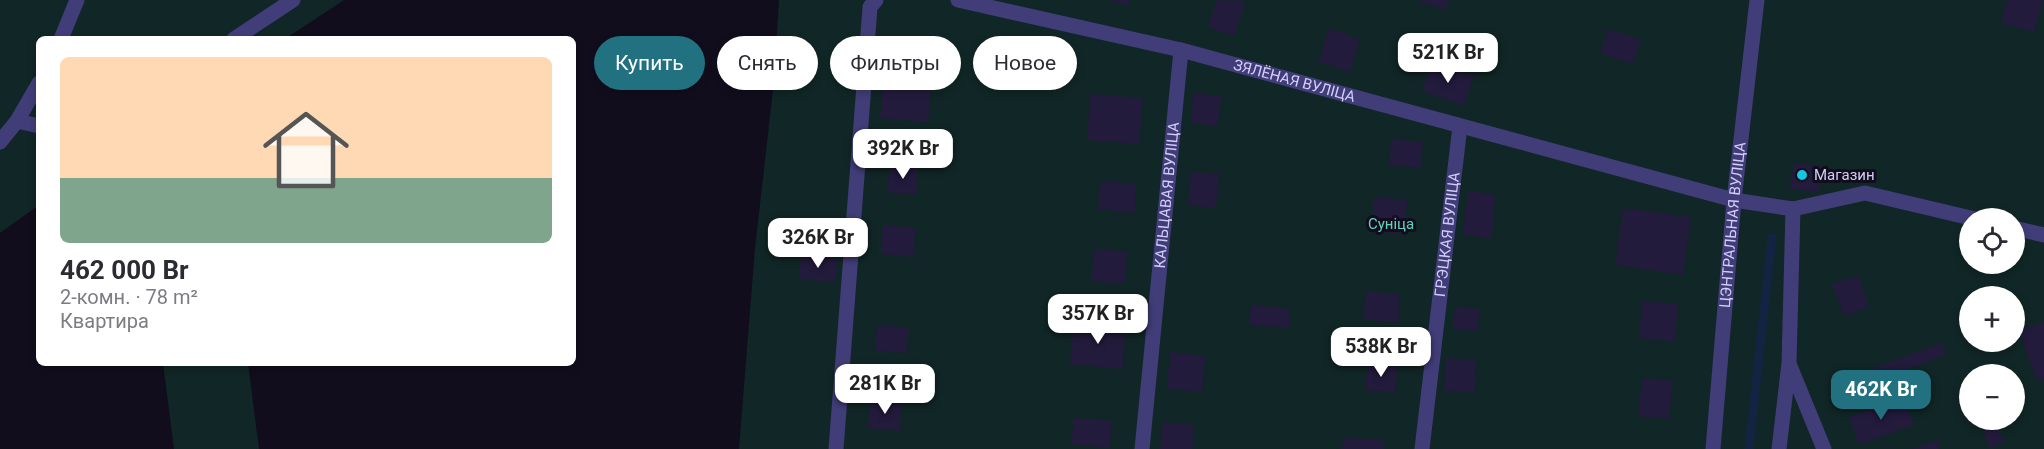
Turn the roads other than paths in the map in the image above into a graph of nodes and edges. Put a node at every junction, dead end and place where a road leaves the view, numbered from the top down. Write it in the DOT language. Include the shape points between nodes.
graph roads {
  1 [pos="77,0"];
  2 [pos="293,0"];
  3 [pos="876,0"];
  4 [pos="958,0"];
  5 [pos="1757,0"];
  6 [pos="62,36"];
  7 [pos="239,36"];
  8 [pos="1181,50"];
  9 [pos="36,88"];
  10 [pos="17,121"];
  11 [pos="36,125"];
  12 [pos="1460,126"];
  13 [pos="0,142"];
  14 [pos="1734,200"];
  15 [pos="1793,209"];
  16 [pos="1959,215"];
  17 [pos="2025,231"];
  18 [pos="2044,235"];
  19 [pos="1789,363"];
  20 [pos="836,449"];
  21 [pos="1143,449"];
  22 [pos="1422,449"];
  23 [pos="1713,449"];
  24 [pos="1779,449"];
  25 [pos="1824,449"];
  1 -- 6 [label="lane"];
  2 -- 7 [label="lane"];
  3 -- 20 [label="lane" via="870,7"];
  4 -- 8 [label="lane, ЗЯЛЁНАЯ ВУЛІЦА"];
  5 -- 14 [label="lane, ЦЭНТРАЛЬНАЯ ВУЛІЦА"];
  8 -- 12 [label="lane, ЗЯЛЁНАЯ ВУЛІЦА"];
  8 -- 21 [label="lane, КАЛЬЦАВАЯ ВУЛІЦА"];
  9 -- 10 [label="lane"];
  10 -- 11 [label="lane"];
  10 -- 13 [label="lane"];
  12 -- 14 [label="lane, ЗЯЛЁНАЯ ВУЛІЦА"];
  12 -- 22 [label="lane, ГРЭЦКАЯ ВУЛІЦА"];
  14 -- 15 [label="lane, ЗЯЛЁНАЯ ВУЛІЦА"];
  14 -- 23 [label="lane, ЦЭНТРАЛЬНАЯ ВУЛІЦА"];
  15 -- 16 [label="lane" via="1865,193"];
  15 -- 19 [label="lane"];
  17 -- 18 [label="lane"];
  19 -- 24 [label="lane"];
  19 -- 25 [label="lane"];
}
